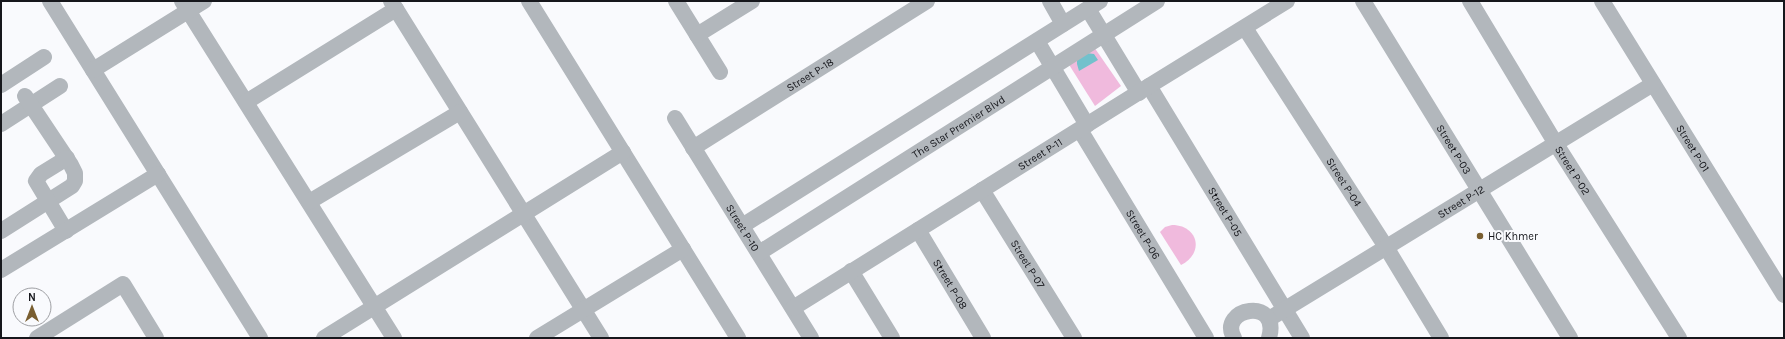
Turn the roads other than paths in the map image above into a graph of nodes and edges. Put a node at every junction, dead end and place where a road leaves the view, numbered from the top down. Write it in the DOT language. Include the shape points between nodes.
graph roads {
  1 [pos="50,1"];
  2 [pos="204,1"];
  3 [pos="529,1"];
  4 [pos="676,1"];
  5 [pos="752,1"];
  6 [pos="927,1"];
  7 [pos="1050,1"];
  8 [pos="1157,1"];
  9 [pos="1287,1"];
  10 [pos="1363,1"];
  11 [pos="1470,1"];
  12 [pos="1602,1"];
  13 [pos="394,5"];
  14 [pos="1094,5"];
  15 [pos="186,6"];
  16 [pos="1063,24"];
  17 [pos="1244,28"];
  18 [pos="1104,34"];
  19 [pos="697,35"];
  20 [pos="1037,41"];
  21 [pos="44,57"];
  22 [pos="1053,67"];
  23 [pos="93,70"];
  24 [pos="720,72"];
  25 [pos="1653,84"];
  26 [pos="1,85"];
  27 [pos="60,86"];
  28 [pos="1144,89"];
  29 [pos="28,101"];
  30 [pos="246,102"];
  31 [pos="460,112"];
  32 [pos="675,118"];
  33 [pos="1,124"];
  34 [pos="1084,127"];
  35 [pos="1556,144"];
  36 [pos="693,148"];
  37 [pos="623,152"];
  38 [pos="67,158"];
  39 [pos="158,174"];
  40 [pos="982,190"];
  41 [pos="1479,191"];
  42 [pos="48,202"];
  43 [pos="309,202"];
  44 [pos="524,214"];
  45 [pos="742,226"];
  46 [pos="918,230"];
  47 [pos="1,231"];
  48 [pos="66,231"];
  49 [pos="1386,247"];
  50 [pos="683,249"];
  51 [pos="759,252"];
  52 [pos="1,270"];
  53 [pos="852,272"];
  54 [pos="1784,295"];
  55 [pos="375,307"];
  56 [pos="793,308"];
  57 [pos="583,310"];
  58 [pos="1284,310"];
  59 [pos="1269,319"];
  60 [pos="37,338"];
  61 [pos="156,338"];
  62 [pos="260,338"];
  63 [pos="324,338"];
  64 [pos="394,338"];
  65 [pos="537,338"];
  66 [pos="601,338"];
  67 [pos="738,338"];
  68 [pos="811,338"];
  69 [pos="892,338"];
  70 [pos="984,338"];
  71 [pos="1074,338"];
  72 [pos="1206,338"];
  73 [pos="1234,338"];
  74 [pos="1269,338"];
  75 [pos="1302,338"];
  76 [pos="1441,338"];
  77 [pos="1570,338"];
  78 [pos="1679,338"];
  1 -- 23 [label="street"];
  2 -- 15 [label="street"];
  3 -- 37 [label="street"];
  4 -- 19 [label="street"];
  5 -- 19 [label="street"];
  6 -- 36 [label="street, Street P-18"];
  7 -- 16 [label="street"];
  8 -- 18 [label="street, The Star Premier Blvd"];
  9 -- 17 [label="street, Street P-11"];
  10 -- 41 [label="street, Street P-03"];
  11 -- 35 [label="street, Street P-02"];
  12 -- 25 [label="street, Street P-01"];
  13 -- 30 [label="street"];
  13 -- 31 [label="street"];
  14 -- 16 [label="street"];
  14 -- 18 [label="street, Street P-05"];
  15 -- 23 [label="street"];
  15 -- 30 [label="street"];
  16 -- 20 [label="street"];
  17 -- 28 [label="street, Street P-11"];
  17 -- 49 [label="street, Street P-04"];
  18 -- 22 [label="street, The Star Premier Blvd"];
  18 -- 28 [label="street, Street P-05"];
  19 -- 24 [label="street"];
  20 -- 22 [label="street, Street P-06"];
  20 -- 45 [label="street"];
  21 -- 26 [label="street"];
  22 -- 34 [label="street, Street P-06"];
  22 -- 51 [label="street, The Star Premier Blvd"];
  23 -- 39 [label="street"];
  25 -- 35 [label="street, Street P-12"];
  25 -- 54 [label="street, Street P-01"];
  27 -- 29 [label="street"];
  28 -- 34 [label="street, Street P-11"];
  28 -- 58 [label="street, Street P-05"];
  29 -- 33 [label="street"];
  29 -- 38 [label="street"];
  30 -- 43 [label="street"];
  31 -- 43 [label="street"];
  31 -- 44 [label="street"];
  32 -- 36 [label="street, Street P-10"];
  34 -- 40 [label="street, Street P-11"];
  34 -- 72 [label="street, Street P-06"];
  35 -- 41 [label="street, Street P-12"];
  35 -- 78 [label="street, Street P-02"];
  36 -- 45 [label="street, Street P-10"];
  37 -- 44 [label="street"];
  37 -- 50 [label="street"];
  38 -- 42 [label="street" via="75,173 75,181 72,186"];
  38 -- 42 [label="street" via="38,177 37,184"];
  39 -- 48 [label="street"];
  39 -- 62 [label="street"];
  40 -- 46 [label="street, Street P-11"];
  40 -- 71 [label="street, Street P-07"];
  41 -- 49 [label="street, Street P-12"];
  41 -- 77 [label="street, Street P-03"];
  42 -- 47 [label="street"];
  42 -- 48 [label="street"];
  43 -- 55 [label="street"];
  44 -- 55 [label="street"];
  44 -- 57 [label="street"];
  45 -- 51 [label="street, Street P-10"];
  46 -- 53 [label="street, Street P-11"];
  46 -- 70 [label="street, Street P-08"];
  48 -- 52 [label="street"];
  49 -- 58 [label="street, Street P-12"];
  49 -- 76 [label="street, Street P-04"];
  50 -- 57 [label="street"];
  50 -- 67 [label="street"];
  51 -- 56 [label="street, Street P-10"];
  53 -- 56 [label="street, Street P-11"];
  53 -- 69 [label="street"];
  55 -- 63 [label="street"];
  55 -- 64 [label="street"];
  56 -- 68 [label="street, Street P-10"];
  57 -- 65 [label="street"];
  57 -- 66 [label="street"];
  58 -- 59 [label="street, Street P-12"];
  58 -- 75 [label="street, Street P-05"];
  59 -- 73 [label="street" via="1253,310 1244,311 1236,317 1232,325"];
  59 -- 74 [label="street"];
  60 -- 61 [label="street" via="123,284"];
}
